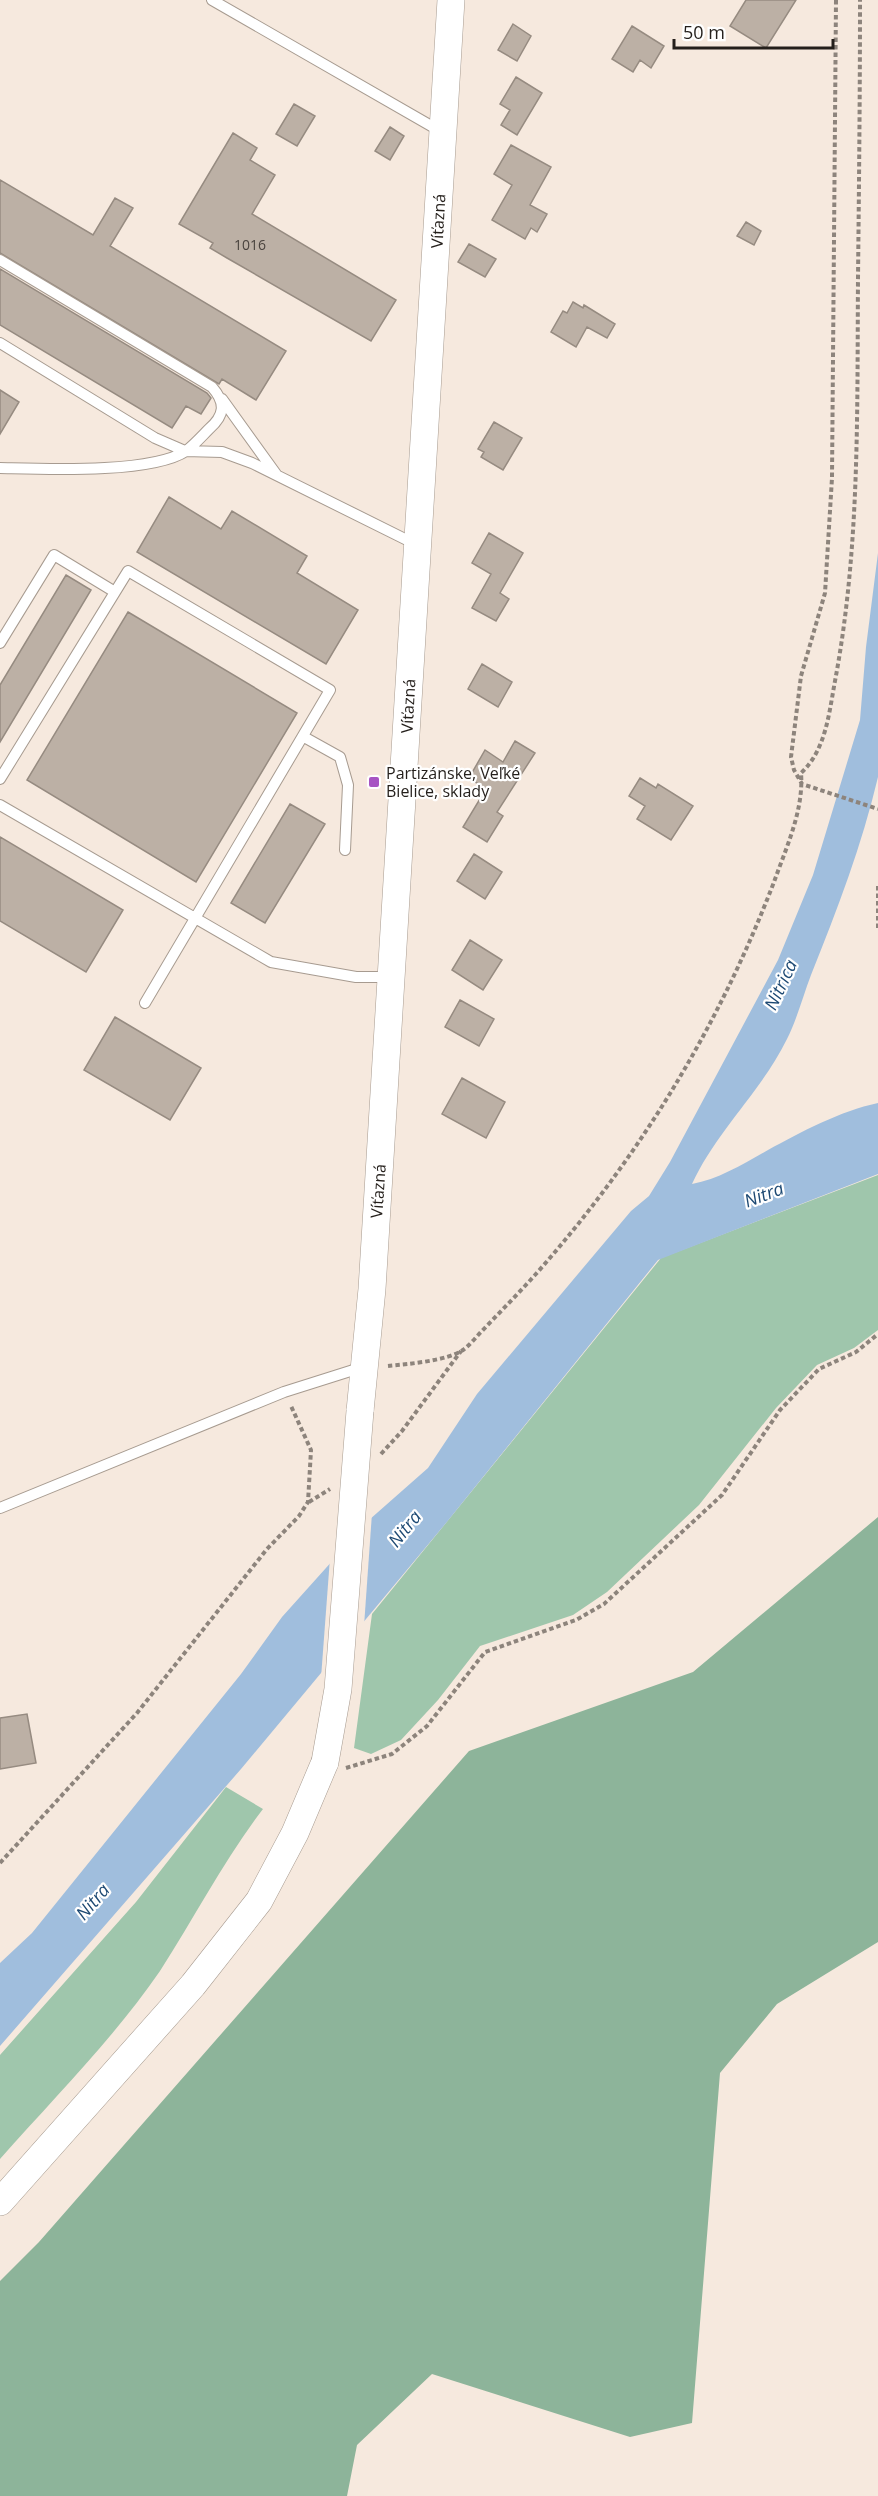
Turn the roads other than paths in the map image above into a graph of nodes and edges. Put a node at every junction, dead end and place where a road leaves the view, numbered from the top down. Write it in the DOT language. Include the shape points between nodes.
graph roads {
  1 [pos="212,0"];
  2 [pos="451,0"];
  3 [pos="443,132"];
  4 [pos="0,260"];
  5 [pos="0,343"];
  6 [pos="220,396"];
  7 [pos="185,451"];
  8 [pos="0,468"];
  9 [pos="276,475"];
  10 [pos="418,545"];
  11 [pos="115,592"];
  12 [pos="0,643"];
  13 [pos="304,737"];
  14 [pos="0,779"];
  15 [pos="0,805"];
  16 [pos="345,850"];
  17 [pos="194,920"];
  18 [pos="392,977"];
  19 [pos="145,1002"];
  20 [pos="363,1367"];
  21 [pos="0,1508"];
  22 [pos="0,2202"];
  1 -- 3 [label="lane"];
  2 -- 3 [label="main road, Víťazná"];
  3 -- 10 [label="main road, Víťazná"];
  4 -- 6 [label="lane" via="212,387"];
  5 -- 7 [label="lane" via="155,438"];
  6 -- 7 [label="lane" via="220,419"];
  6 -- 9 [label="lane"];
  7 -- 8 [label="lane" via="137,465"];
  7 -- 9 [label="lane" via="222,452"];
  9 -- 10 [label="lane"];
  10 -- 18 [label="main road, Víťazná"];
  11 -- 12 [label="lane" via="54,555"];
  11 -- 13 [label="lane" via="128,571 330,690"];
  11 -- 14 [label="lane"];
  13 -- 16 [label="lane" via="340,757 348,785"];
  13 -- 17 [label="lane"];
  15 -- 17 [label="lane"];
  17 -- 18 [label="lane" via="270,962 356,977"];
  17 -- 19 [label="lane"];
  18 -- 20 [label="main road, Víťazná" via="372,1289"];
  20 -- 21 [label="lane" via="284,1392"];
  20 -- 22 [label="main road, Víťazná, bridge" via="338,1689 323,1767 295,1833 259,1901 193,1985"];
}
